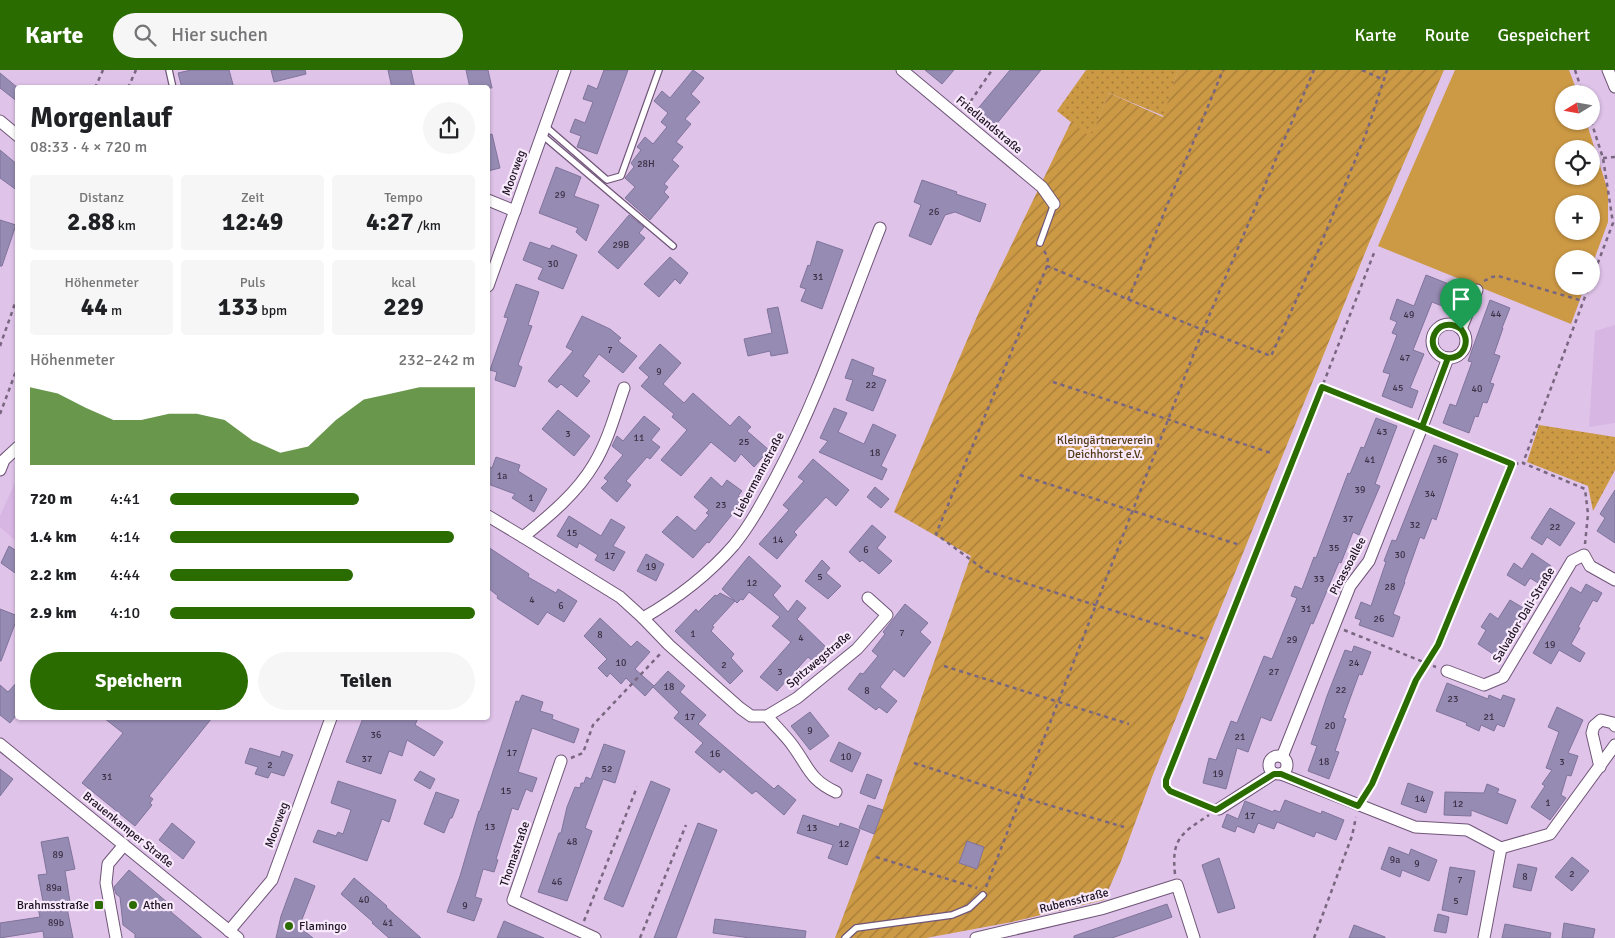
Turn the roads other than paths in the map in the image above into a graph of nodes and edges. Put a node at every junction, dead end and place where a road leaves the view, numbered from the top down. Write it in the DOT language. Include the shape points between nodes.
graph roads {
  1 [pos="169,70"];
  2 [pos="566,70"];
  3 [pos="659,70"];
  4 [pos="902,70"];
  5 [pos="1608,70"];
  6 [pos="172,85"];
  7 [pos="1615,87"];
  8 [pos="0,121"];
  9 [pos="544,131"];
  10 [pos="15,134"];
  11 [pos="490,201"];
  12 [pos="1054,204"];
  13 [pos="515,211"];
  14 [pos="880,228"];
  15 [pos="1040,243"];
  16 [pos="673,246"];
  17 [pos="490,280"];
  18 [pos="1477,290"];
  19 [pos="1461,329"];
  20 [pos="1448,358"];
  21 [pos="624,388"];
  22 [pos="15,451"];
  23 [pos="0,470"];
  24 [pos="490,517"];
  25 [pos="523,536"];
  26 [pos="1615,580"];
  27 [pos="868,598"];
  28 [pos="643,618"];
  29 [pos="1447,671"];
  30 [pos="767,716"];
  31 [pos="330,720"];
  32 [pos="1615,726"];
  33 [pos="0,744"];
  34 [pos="1615,745"];
  35 [pos="561,761"];
  36 [pos="1600,767"];
  37 [pos="1277,774"];
  38 [pos="836,792"];
  39 [pos="1218,809"];
  40 [pos="124,845"];
  41 [pos="1501,848"];
  42 [pos="983,895"];
  43 [pos="234,934"];
  44 [pos="116,938"];
  45 [pos="595,938"];
  46 [pos="845,938"];
  47 [pos="976,938"];
  48 [pos="1194,938"];
  49 [pos="1484,938"];
  1 -- 6 [label="lane"];
  2 -- 9 [label="street, Moorweg"];
  3 -- 9 [label="lane" via="621,176 608,180"];
  4 -- 12 [label="street, Friedlandstraße" via="1042,187"];
  5 -- 7 [label="street"];
  8 -- 10 [label="street"];
  9 -- 13 [label="street, Moorweg"];
  9 -- 16 [label="lane"];
  11 -- 13 [label="street"];
  12 -- 15 [label="lane"];
  13 -- 17 [label="street, Moorweg"];
  14 -- 28 [label="street, Liebermannstraße" via="818,388 791,449 753,520 704,576 674,600"];
  18 -- 19 [label="street"];
  19 -- 20 [label="street" via="1466,338 1465,348 1458,356"];
  19 -- 20 [label="street" via="1444,325 1433,337 1434,348 1442,357"];
  20 -- 37 [label="street, Picassoallee" via="1369,560 1350,586 1282,757 1287,764 1286,770"];
  21 -- 25 [label="street" via="611,427 588,474"];
  22 -- 23 [label="street" via="4,460"];
  24 -- 25 [label="street"];
  25 -- 28 [label="street" via="620,597"];
  26 -- 29 [label="street, Salvador-Dali-Straße" via="1590,566 1584,555 1572,561 1503,677 1484,685"];
  27 -- 30 [label="street, Spitzwegstraße" via="887,615 857,648 797,698"];
  28 -- 30 [label="street" via="740,708 752,716"];
  30 -- 38 [label="street" via="792,745 811,775 822,786"];
  31 -- 43 [label="street, Moorweg" via="272,880"];
  32 -- 36 [label="street" via="1601,720 1594,726 1592,733"];
  33 -- 40 [label="street, Brauenkamper Straße"];
  34 -- 36 [label="street"];
  35 -- 45 [label="street, Thomastraße" via="514,900"];
  36 -- 41 [label="street" via="1550,834"];
  37 -- 39 [label="street"];
  37 -- 41 [label="street" via="1414,827 1467,830"];
  40 -- 43 [label="street, Brauenkamper Straße"];
  40 -- 44 [label="street" via="108,864 106,883"];
  41 -- 49 [label="street"];
  42 -- 46 [label="lane" via="969,908 952,915 856,928"];
  47 -- 48 [label="street, Rubensstraße" via="1101,909 1177,885"];
}
